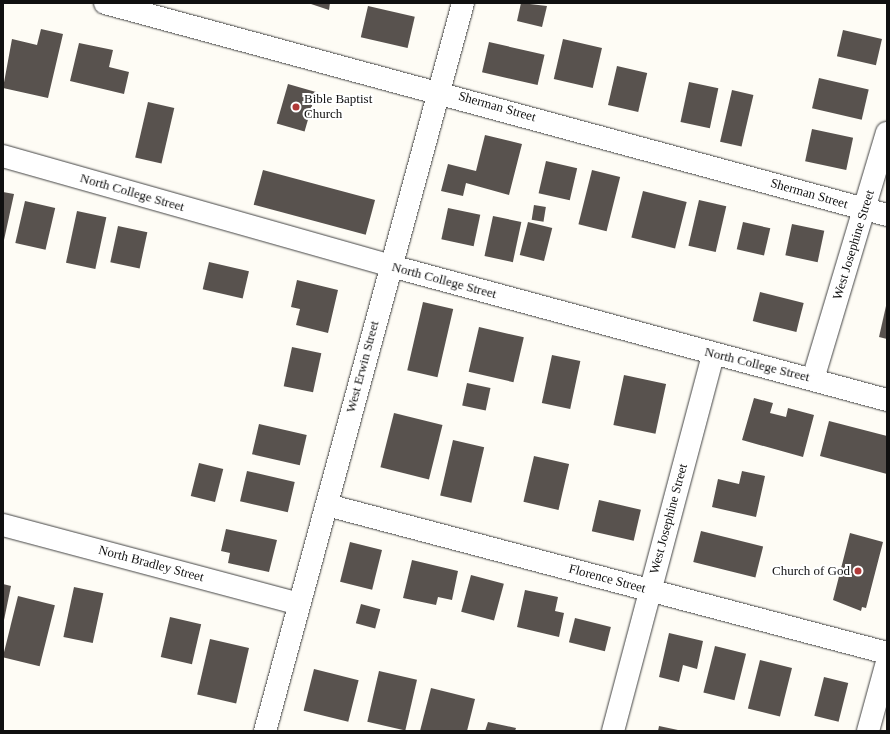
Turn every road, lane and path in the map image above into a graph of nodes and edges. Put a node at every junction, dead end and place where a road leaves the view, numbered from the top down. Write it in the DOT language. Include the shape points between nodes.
graph roads {
  1 [pos="105,3"];
  2 [pos="463,3"];
  3 [pos="439,91"];
  4 [pos="887,134"];
  5 [pos="3,156"];
  6 [pos="865,210"];
  7 [pos="887,215"];
  8 [pos="391,266"];
  9 [pos="713,354"];
  10 [pos="813,379"];
  11 [pos="887,400"];
  12 [pos="327,505"];
  13 [pos="3,525"];
  14 [pos="650,590"];
  15 [pos="299,604"];
  16 [pos="887,653"];
  17 [pos="887,662"];
  18 [pos="265,731"];
  19 [pos="613,731"];
  20 [pos="868,731"];
  1 -- 3 [label="street, Sherman Street"];
  2 -- 3 [label="street, West Erwin Street"];
  3 -- 6 [label="street, Sherman Street"];
  3 -- 8 [label="street, West Erwin Street"];
  4 -- 6 [label="street, West Josephine Street"];
  5 -- 8 [label="street, North College Street"];
  6 -- 7 [label="street, Sherman Street"];
  6 -- 10 [label="street, West Josephine Street"];
  8 -- 9 [label="street, North College Street"];
  8 -- 12 [label="street, West Erwin Street"];
  9 -- 10 [label="street, North College Street"];
  9 -- 14 [label="street, West Josephine Street"];
  10 -- 11 [label="street, North College Street"];
  12 -- 14 [label="street, Florence Street"];
  12 -- 15 [label="street, West Erwin Street"];
  13 -- 15 [label="street, North Bradley Street"];
  14 -- 16 [label="street, Florence Street"];
  14 -- 19 [label="street, West Josephine Street"];
  15 -- 18 [label="street, West Erwin Street"];
  17 -- 20 [label="street"];
}
